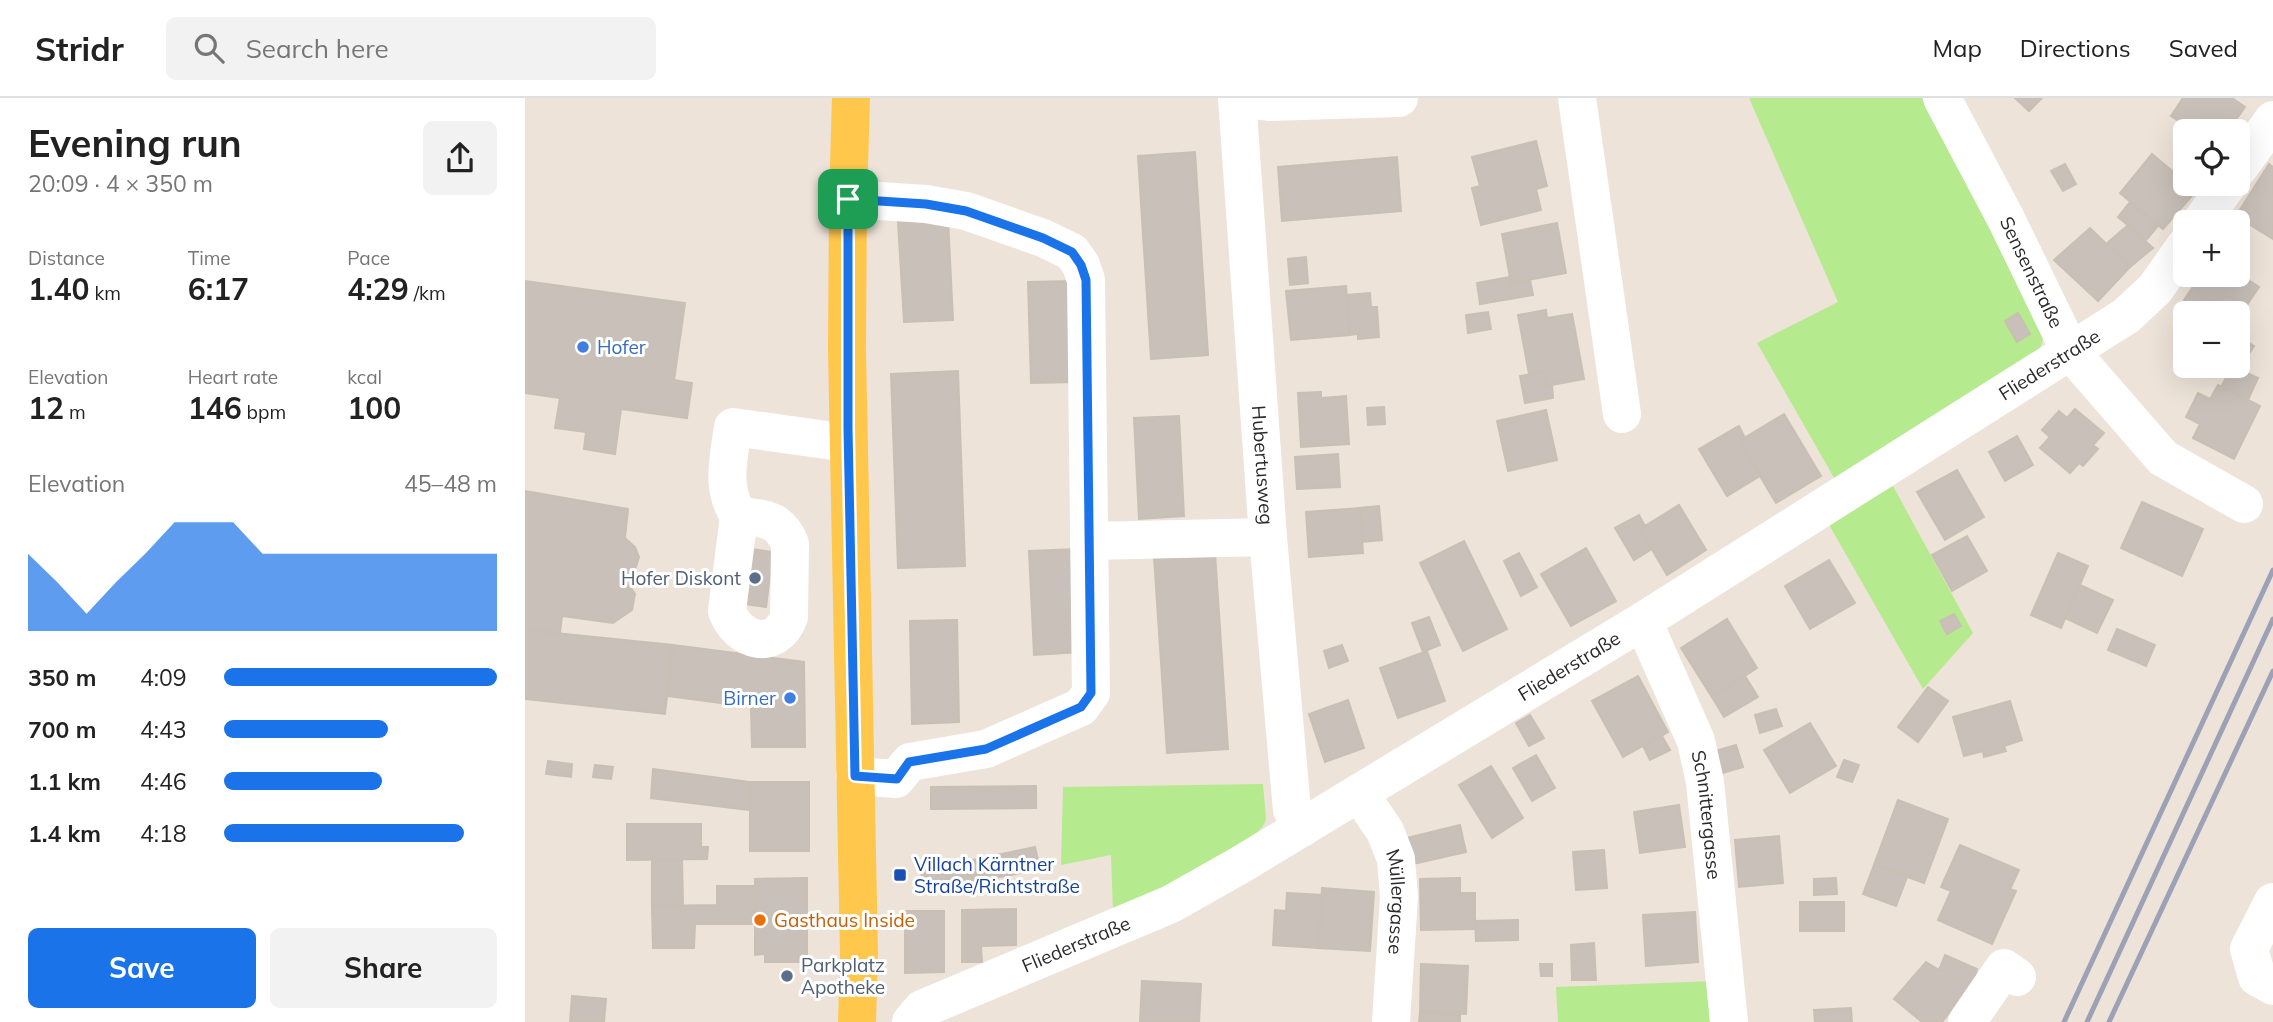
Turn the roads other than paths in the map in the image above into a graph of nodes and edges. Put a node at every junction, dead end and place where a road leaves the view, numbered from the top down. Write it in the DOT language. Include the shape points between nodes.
graph roads {
  1 [pos="851,98"];
  2 [pos="1238,98"];
  3 [pos="1399,98"];
  4 [pos="1577,98"];
  5 [pos="1942,98"];
  6 [pos="2273,120"];
  7 [pos="2250,152"];
  8 [pos="848,199"];
  9 [pos="2173,263"];
  10 [pos="2070,351"];
  11 [pos="1622,414"];
  12 [pos="848,443"];
  13 [pos="2244,504"];
  14 [pos="739,516"];
  15 [pos="1268,537"];
  16 [pos="1089,541"];
  17 [pos="1643,621"];
  18 [pos="855,776"];
  19 [pos="1359,793"];
  20 [pos="1302,828"];
  21 [pos="2273,902"];
  22 [pos="2017,977"];
  23 [pos="2273,986"];
  24 [pos="857,1022"];
  25 [pos="911,1022"];
  26 [pos="1391,1022"];
  27 [pos="1729,1022"];
  28 [pos="1967,1022"];
  1 -- 8 [label="main road"];
  2 -- 3 [label="street" via="1269,102"];
  2 -- 15 [label="street, Hubertusweg"];
  4 -- 11 [label="street"];
  5 -- 10 [label="street, Sensenstraße"];
  6 -- 7 [label="street"];
  8 -- 12 [label="main road"];
  8 -- 16 [label="street" via="966,211 1072,252 1086,280"];
  9 -- 10 [label="street, Fliederstraße" via="2155,289 2126,316"];
  10 -- 13 [label="street, Sensenstraße" via="2162,458"];
  10 -- 17 [label="street, Fliederstraße"];
  12 -- 14 [label="street" via="733,427 726,474 731,504"];
  12 -- 18 [label="main road"];
  15 -- 16 [label="street"];
  15 -- 20 [label="street, Hubertusweg" via="1292,810"];
  16 -- 18 [label="street" via="1091,693 1081,707 986,749 909,762 897,779"];
  17 -- 19 [label="street, Fliederstraße"];
  17 -- 27 [label="street, Schnittergasse" via="1696,741 1707,796"];
  18 -- 24 [label="main road"];
  19 -- 20 [label="street, Fliederstraße"];
  19 -- 26 [label="street, Müllergasse" via="1385,831 1397,859"];
  20 -- 25 [label="street, Fliederstraße" via="1171,904 922,1009"];
  21 -- 23 [label="street" via="2249,949 2257,977"];
  22 -- 28 [label="street" via="2004,968"];
}
